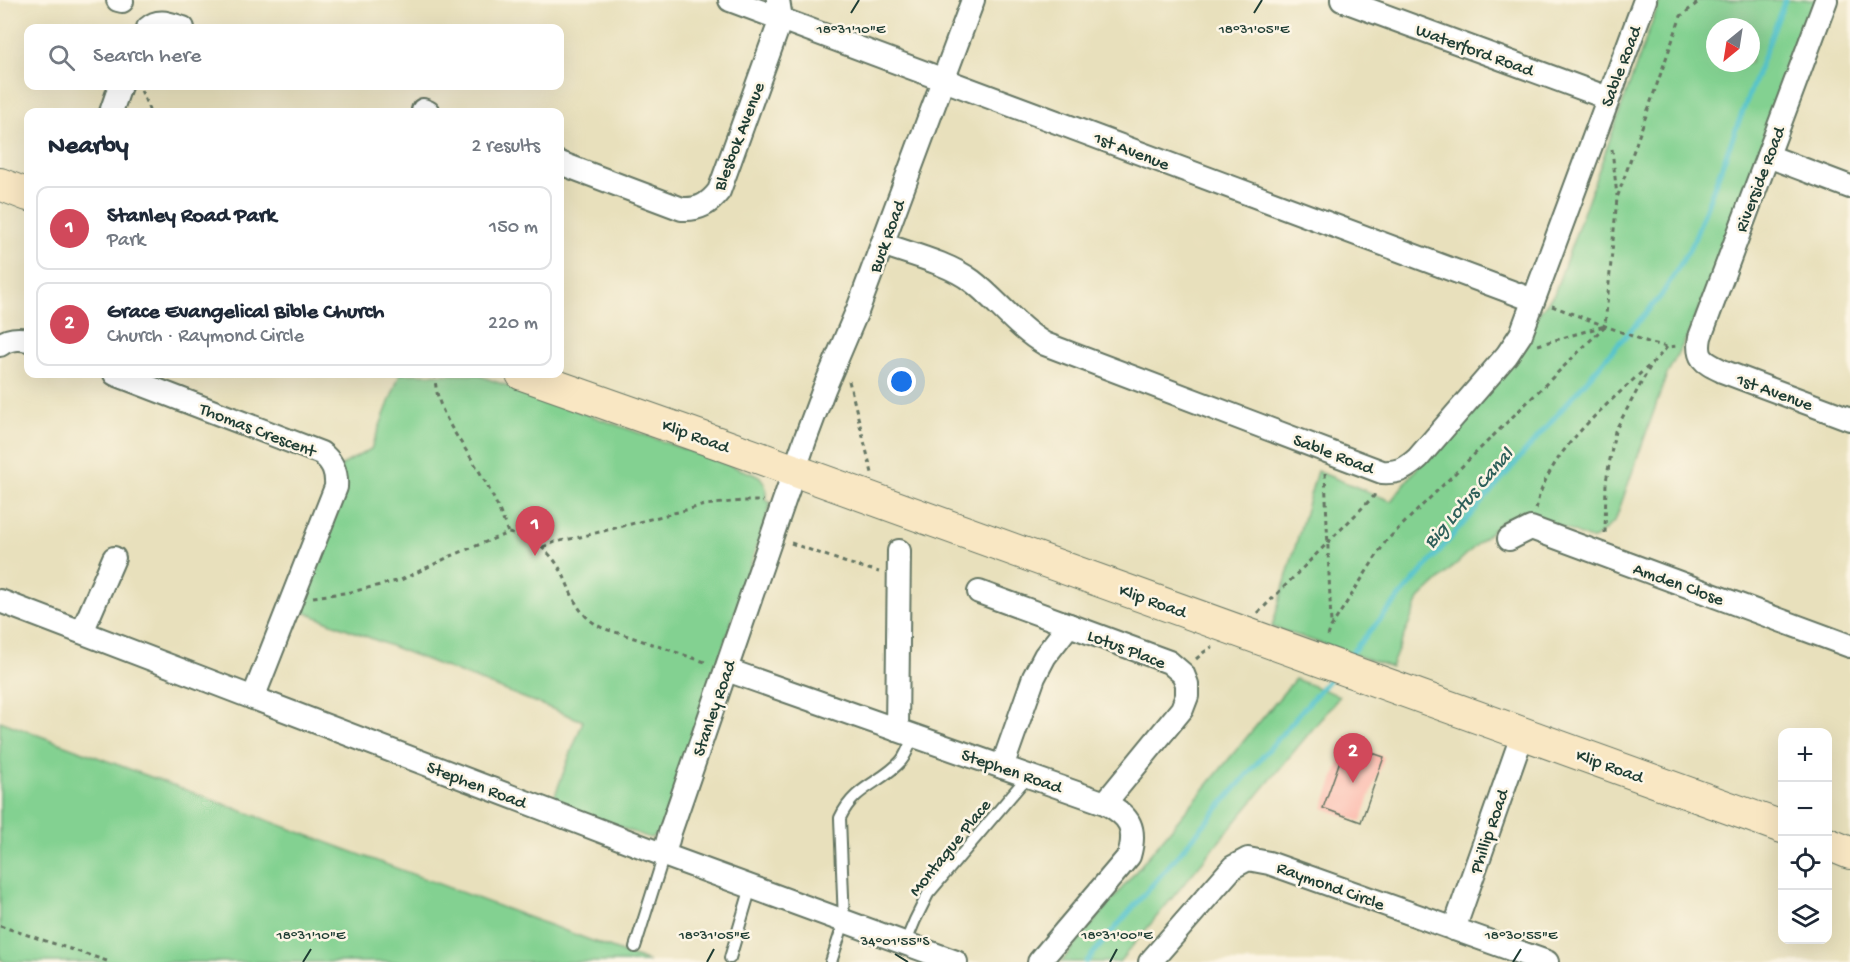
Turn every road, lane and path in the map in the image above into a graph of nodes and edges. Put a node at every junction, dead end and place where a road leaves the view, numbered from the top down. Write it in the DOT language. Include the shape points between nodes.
graph roads {
  1 [pos="730,0"];
  2 [pos="973,0"];
  3 [pos="1342,0"];
  4 [pos="1645,0"];
  5 [pos="1826,0"];
  6 [pos="780,9"];
  7 [pos="944,80"];
  8 [pos="119,90"];
  9 [pos="141,90"];
  10 [pos="1608,98"];
  11 [pos="112,108"];
  12 [pos="148,108"];
  13 [pos="1768,156"];
  14 [pos="564,165"];
  15 [pos="0,184"];
  16 [pos="1850,187"];
  17 [pos="24,193"];
  18 [pos="882,244"];
  19 [pos="1542,303"];
  20 [pos="1605,326"];
  21 [pos="24,339"];
  22 [pos="0,345"];
  23 [pos="1684,345"];
  24 [pos="1667,348"];
  25 [pos="1507,355"];
  26 [pos="1702,359"];
  27 [pos="836,363"];
  28 [pos="1651,365"];
  29 [pos="125,378"];
  30 [pos="435,378"];
  31 [pos="533,378"];
  32 [pos="1850,419"];
  33 [pos="1324,450"];
  34 [pos="795,470"];
  35 [pos="1382,472"];
  36 [pos="771,500"];
  37 [pos="882,502"];
  38 [pos="1531,528"];
  39 [pos="508,533"];
  40 [pos="771,536"];
  41 [pos="1509,539"];
  42 [pos="1328,544"];
  43 [pos="543,547"];
  44 [pos="898,551"];
  45 [pos="1603,554"];
  46 [pos="114,558"];
  47 [pos="898,577"];
  48 [pos="979,591"];
  49 [pos="304,598"];
  50 [pos="0,601"];
  51 [pos="1069,625"];
  52 [pos="1331,627"];
  53 [pos="82,632"];
  54 [pos="1240,632"];
  55 [pos="1850,646"];
  56 [pos="720,667"];
  57 [pos="1183,674"];
  58 [pos="253,698"];
  59 [pos="905,733"];
  60 [pos="1523,733"];
  61 [pos="1002,767"];
  62 [pos="1028,776"];
  63 [pos="1105,803"];
  64 [pos="1778,826"];
  65 [pos="1832,846"];
  66 [pos="1850,853"];
  67 [pos="664,855"];
  68 [pos="751,887"];
  69 [pos="844,922"];
  70 [pos="0,926"];
  71 [pos="1454,929"];
  72 [pos="905,945"];
  73 [pos="635,946"];
  74 [pos="730,958"];
  75 [pos="941,960"];
  76 [pos="110,962"];
  77 [pos="831,962"];
  78 [pos="1039,962"];
  79 [pos="1150,962"];
  80 [pos="1547,962"];
  1 -- 6 [label="street, 1st Avenue"];
  2 -- 7 [label="street, Buck Road"];
  3 -- 10 [label="street, Waterford Road"];
  4 -- 10 [label="street, Sable Road"];
  5 -- 13 [label="street, Riverside Road"];
  6 -- 7 [label="street, 1st Avenue"];
  6 -- 14 [label="street, Blesbok Avenue" via="718,190 708,203 692,210 682,209"];
  7 -- 18 [label="street, Buck Road"];
  7 -- 19 [label="street, 1st Avenue"];
  8 -- 11 [label="street"];
  9 -- 12 [label="path"];
  10 -- 19 [label="street, Sable Road"];
  13 -- 16 [label="street"];
  13 -- 26 [label="street, Riverside Road" via="1700,337 1698,349"];
  15 -- 17 [label="street"];
  18 -- 27 [label="street, Buck Road"];
  18 -- 33 [label="street, Sable Road" via="969,279 1045,344"];
  19 -- 20 [label="path"];
  19 -- 25 [label="street, Sable Road"];
  20 -- 24 [label="path"];
  20 -- 25 [label="path"];
  21 -- 22 [label="street" via="11,339"];
  23 -- 24 [label="path"];
  24 -- 28 [label="path"];
  25 -- 35 [label="street, Sable Road" via="1418,458 1406,469"];
  26 -- 32 [label="street, 1st Avenue" via="1722,371"];
  27 -- 34 [label="street, Buck Road"];
  27 -- 37 [label="path" via="848,376"];
  28 -- 38 [label="path" via="1596,414 1557,461 1540,491"];
  28 -- 45 [label="path" via="1615,431 1606,482"];
  29 -- 58 [label="street, Thomas Crescent" via="321,453 333,464 336,487"];
  30 -- 39 [label="path" via="440,406 501,511"];
  31 -- 34 [label="street, Klip Road"];
  33 -- 35 [label="street, Sable Road"];
  33 -- 42 [label="path"];
  34 -- 37 [label="street, Klip Road"];
  34 -- 40 [label="street, Stanley Road"];
  35 -- 42 [label="path" via="1374,496"];
  36 -- 43 [label="path" via="705,505"];
  37 -- 54 [label="street, Klip Road"];
  38 -- 41 [label="street"];
  38 -- 45 [label="street, Amden Close"];
  39 -- 43 [label="path" via="529,538"];
  39 -- 49 [label="path" via="401,580"];
  40 -- 47 [label="path"];
  40 -- 56 [label="street, Stanley Road"];
  42 -- 52 [label="path"];
  42 -- 54 [label="path"];
  43 -- 56 [label="path" via="565,579 578,608 595,625"];
  44 -- 47 [label="street"];
  45 -- 55 [label="street, Amden Close"];
  46 -- 53 [label="street"];
  47 -- 59 [label="street"];
  48 -- 51 [label="street"];
  50 -- 53 [label="street, Stephen Road"];
  51 -- 57 [label="street, Lotus Place" via="1169,662"];
  51 -- 61 [label="street, Lotus Place" via="1034,677"];
  53 -- 58 [label="street, Stephen Road"];
  54 -- 57 [label="path" via="1204,652"];
  54 -- 60 [label="street, Klip Road"];
  56 -- 59 [label="street, Stephen Road"];
  56 -- 67 [label="street, Stanley Road"];
  57 -- 63 [label="street, Lotus Place" via="1187,696 1182,709"];
  58 -- 67 [label="street, Stephen Road"];
  59 -- 61 [label="street, Stephen Road"];
  59 -- 69 [label="lane" via="909,749 902,760 853,797 840,818"];
  60 -- 64 [label="street, Klip Road"];
  60 -- 71 [label="street, Phillip Road"];
  61 -- 62 [label="street, Stephen Road"];
  62 -- 63 [label="street, Stephen Road"];
  62 -- 72 [label="lane, Montague Place" via="928,894"];
  63 -- 78 [label="street, Stephen Road" via="1128,821 1133,840 1129,856"];
  65 -- 66 [label="street"];
  67 -- 68 [label="street, Stephen Road"];
  67 -- 73 [label="lane, Stanley Road"];
  68 -- 69 [label="street, Stephen Road"];
  68 -- 74 [label="lane"];
  69 -- 72 [label="street, Stephen Road"];
  69 -- 77 [label="lane"];
  70 -- 76 [label="path"];
  71 -- 79 [label="street, Raymond Circle" via="1248,859 1233,867"];
  71 -- 80 [label="street, Raymond Circle"];
  72 -- 75 [label="street, Stephen Road"];
}
